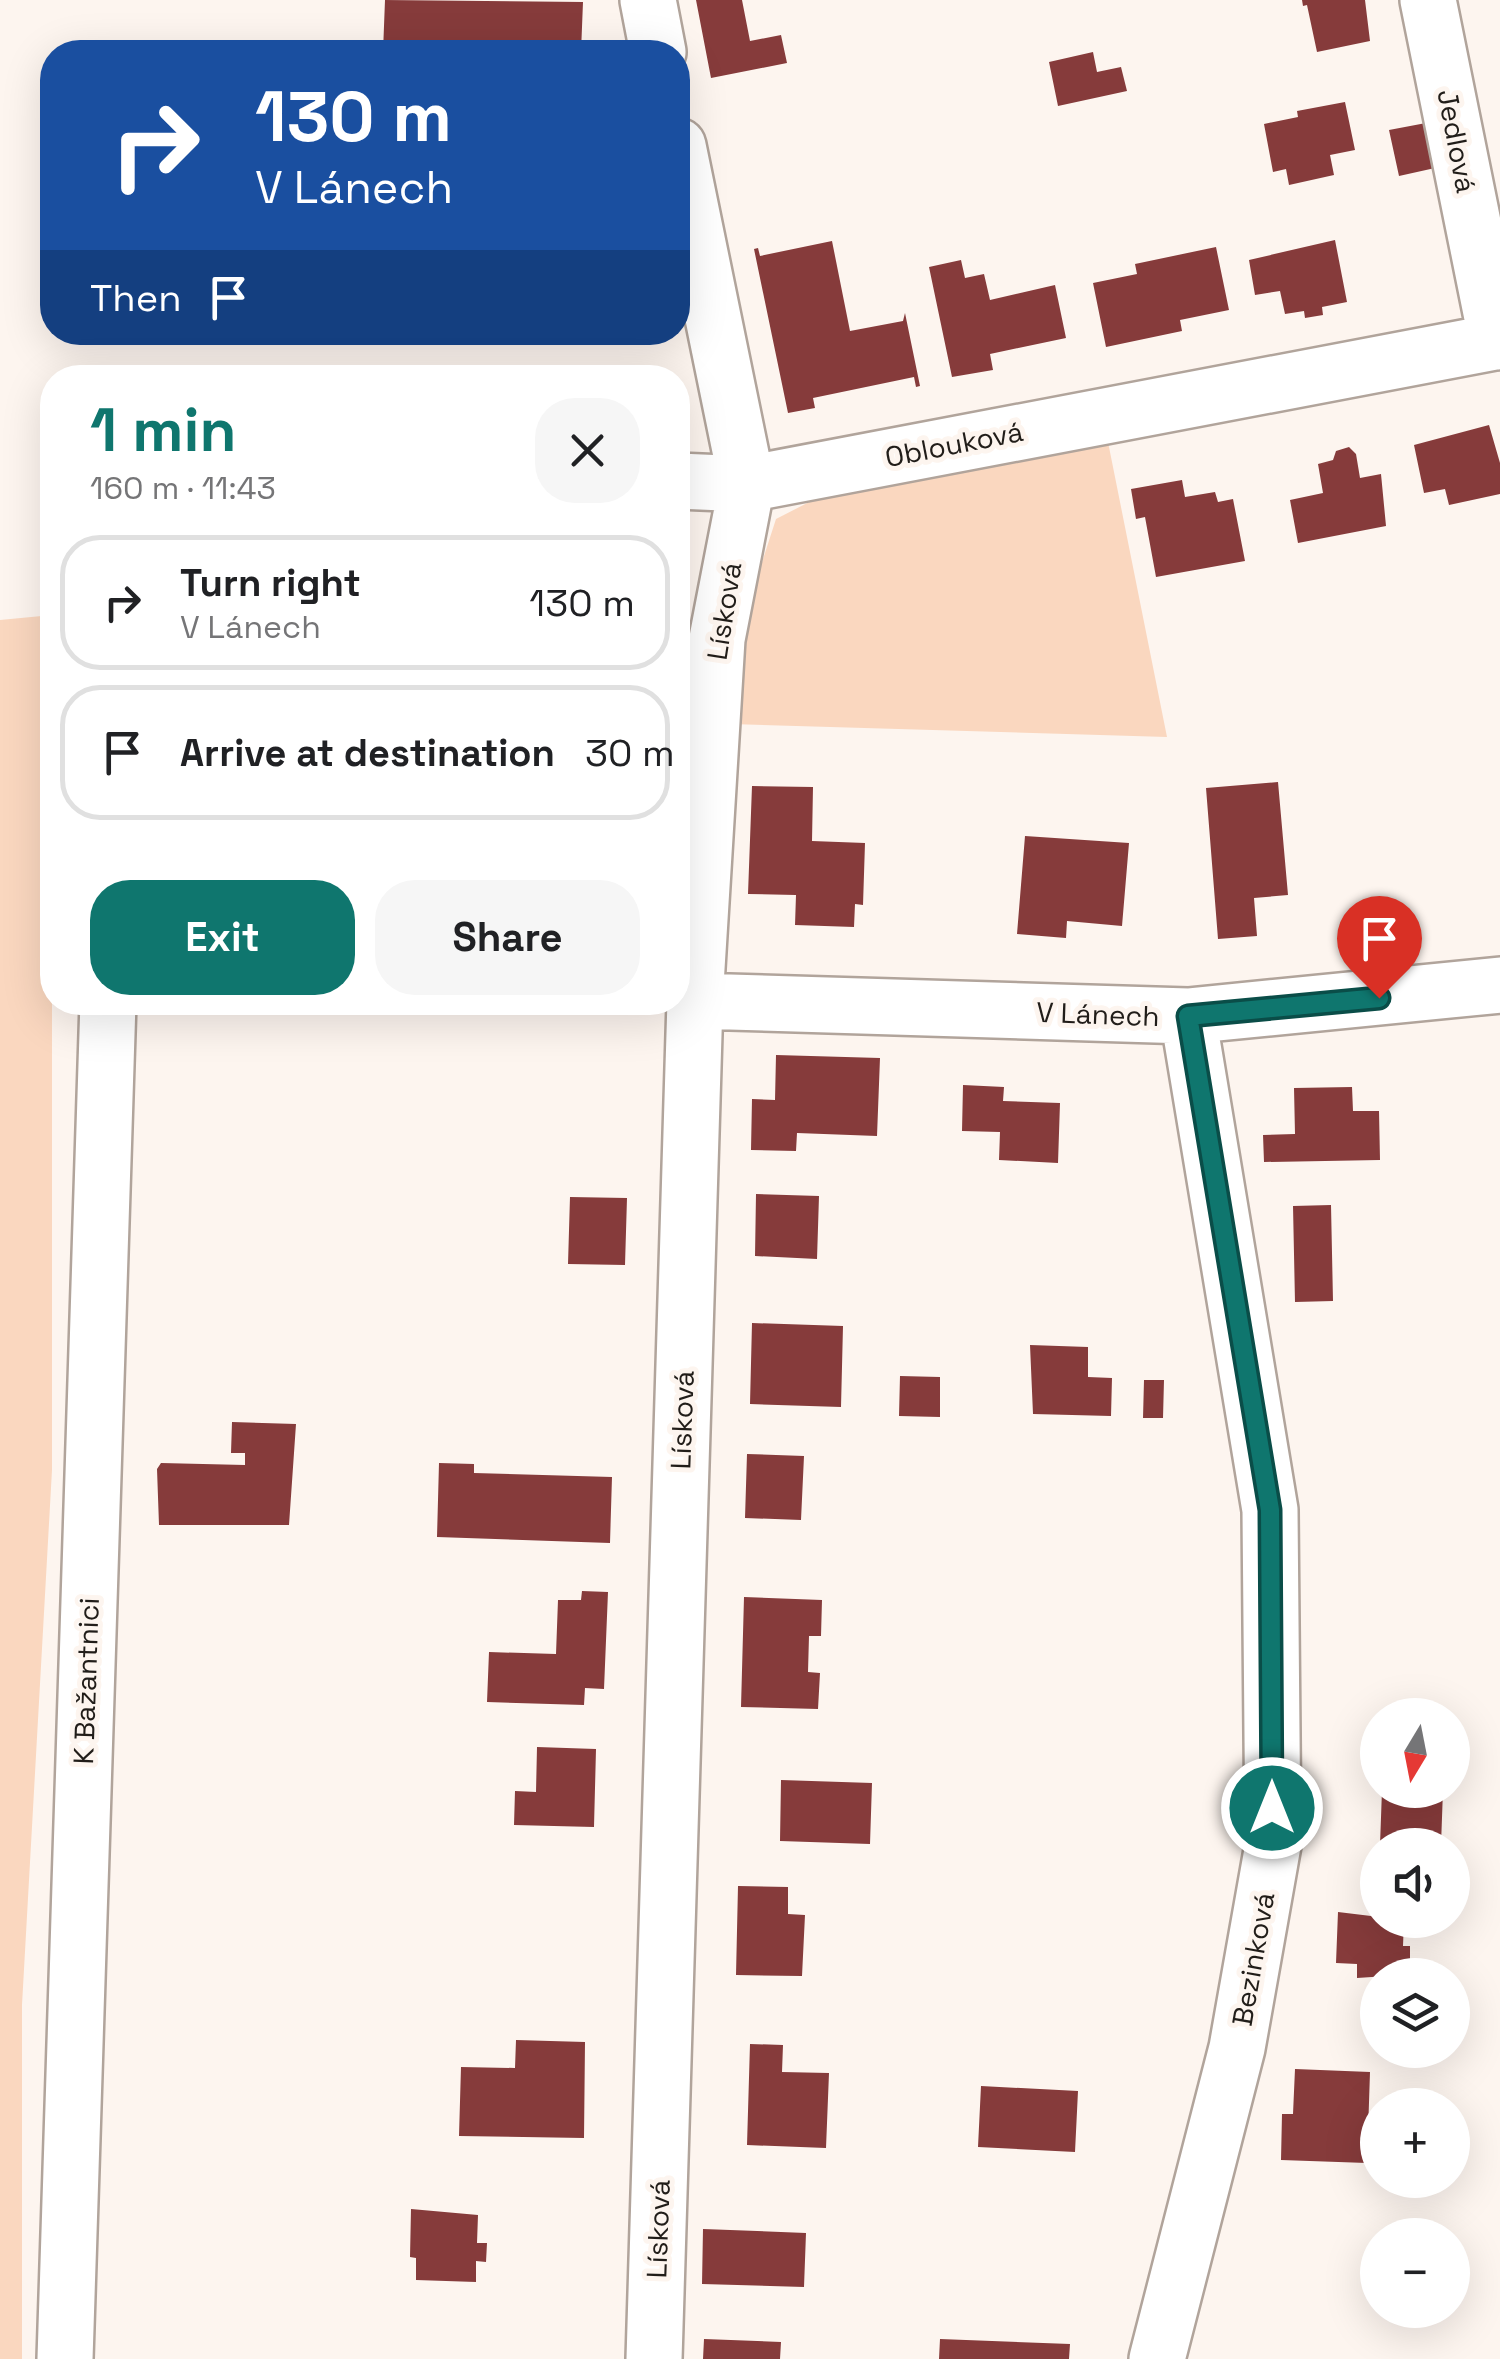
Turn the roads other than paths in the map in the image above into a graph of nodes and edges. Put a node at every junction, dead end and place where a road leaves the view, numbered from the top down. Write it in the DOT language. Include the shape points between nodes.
graph roads {
  1 [pos="648,0"];
  2 [pos="1428,0"];
  3 [pos="656,40"];
  4 [pos="690,205"];
  5 [pos="1498,342"];
  6 [pos="690,482"];
  7 [pos="747,484"];
  8 [pos="1500,985"];
  9 [pos="695,1001"];
  10 [pos="108,1015"];
  11 [pos="1188,1016"];
  12 [pos="65,2359"];
  13 [pos="654,2359"];
  14 [pos="1157,2359"];
  1 -- 3 [label="street"];
  2 -- 5 [label="street, Jedlová"];
  4 -- 7 [label="street"];
  5 -- 7 [label="street, Oblouková"];
  6 -- 7 [label="street"];
  7 -- 9 [label="street, Lísková" via="716,639"];
  8 -- 11 [label="street, V Lánech"];
  9 -- 11 [label="street, V Lánech"];
  9 -- 13 [label="street, Lísková"];
  10 -- 12 [label="street, K Bažantnici"];
  11 -- 14 [label="street, Bezinková" via="1270,1510 1273,1846 1237,2048"];
}
